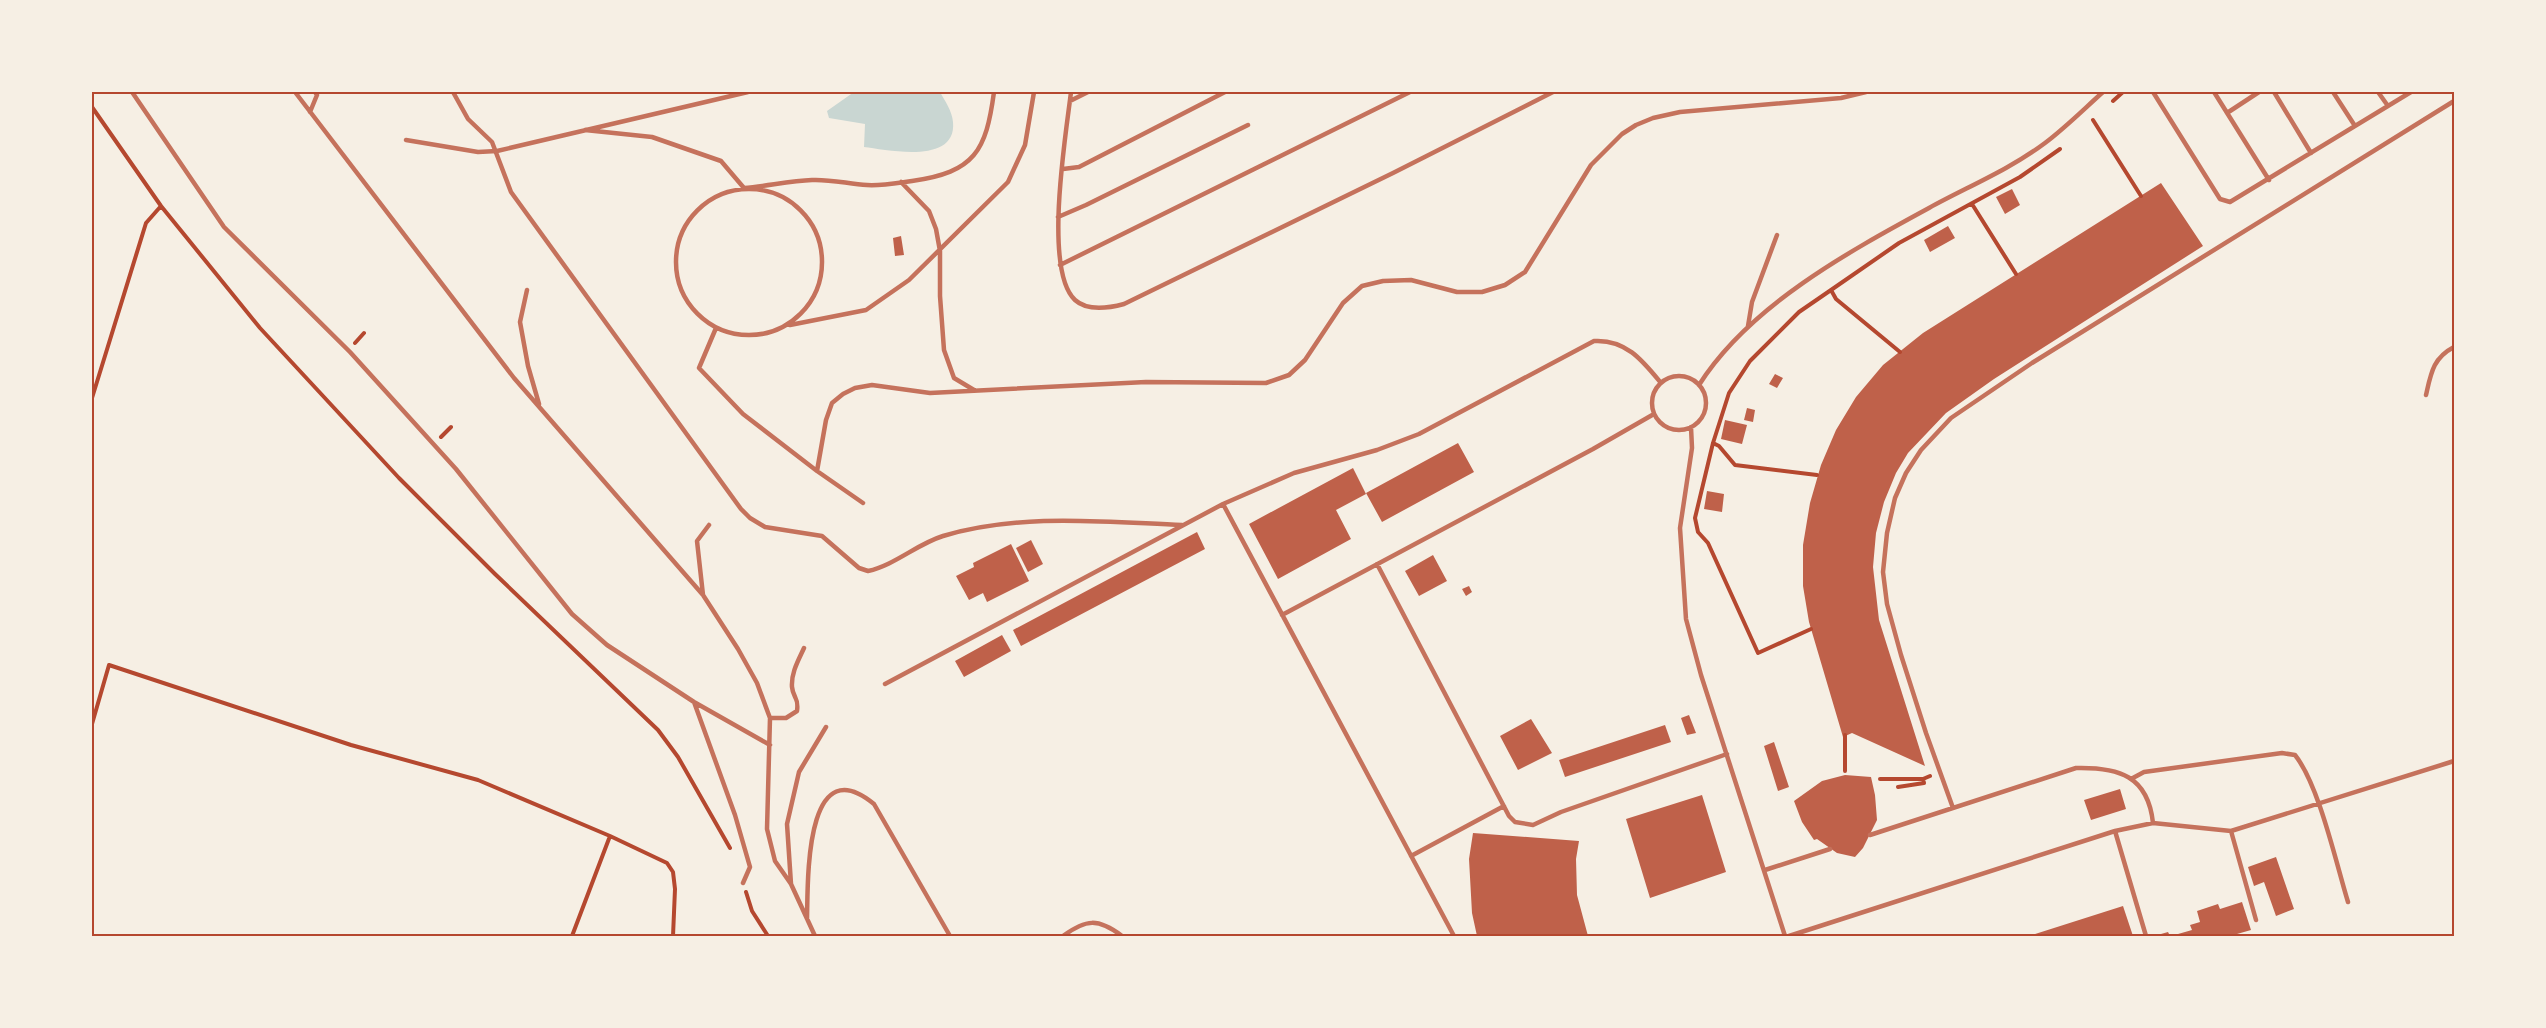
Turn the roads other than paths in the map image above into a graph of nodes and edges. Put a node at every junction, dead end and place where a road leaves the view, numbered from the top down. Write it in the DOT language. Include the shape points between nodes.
graph roads {
  1 [pos="132,92"];
  2 [pos="295,92"];
  3 [pos="315,92"];
  4 [pos="453,92"];
  5 [pos="748,92"];
  6 [pos="994,92"];
  7 [pos="1034,92"];
  8 [pos="1071,92"];
  9 [pos="1088,92"];
  10 [pos="1226,92"];
  11 [pos="1410,92"];
  12 [pos="1553,92"];
  13 [pos="1866,92"];
  14 [pos="2103,92"];
  15 [pos="2153,92"];
  16 [pos="2214,92"];
  17 [pos="2259,92"];
  18 [pos="2274,92"];
  19 [pos="2333,92"];
  20 [pos="2378,92"];
  21 [pos="2411,92"];
  22 [pos="1070,101"];
  23 [pos="2454,102"];
  24 [pos="2388,106"];
  25 [pos="310,112"];
  26 [pos="2227,113"];
  27 [pos="1248,125"];
  28 [pos="2355,126"];
  29 [pos="585,130"];
  30 [pos="406,140"];
  31 [pos="497,151"];
  32 [pos="2311,153"];
  33 [pos="1063,169"];
  34 [pos="2269,180"];
  35 [pos="901,182"];
  36 [pos="744,188"];
  37 [pos="1058,217"];
  38 [pos="1777,235"];
  39 [pos="940,250"];
  40 [pos="1060,265"];
  41 [pos="527,290"];
  42 [pos="787,325"];
  43 [pos="1748,326"];
  44 [pos="716,328"];
  45 [pos="2454,347"];
  46 [pos="1661,383"];
  47 [pos="1699,385"];
  48 [pos="974,390"];
  49 [pos="2426,395"];
  50 [pos="540,407"];
  51 [pos="1654,414"];
  52 [pos="1691,427"];
  53 [pos="817,471"];
  54 [pos="863,503"];
  55 [pos="1223,504"];
  56 [pos="709,525"];
  57 [pos="1182,525"];
  58 [pos="1377,564"];
  59 [pos="703,595"];
  60 [pos="1282,615"];
  61 [pos="804,648"];
  62 [pos="885,684"];
  63 [pos="694,702"];
  64 [pos="770,718"];
  65 [pos="826,727"];
  66 [pos="770,745"];
  67 [pos="1727,754"];
  68 [pos="2454,761"];
  69 [pos="2131,779"];
  70 [pos="2318,803"];
  71 [pos="1504,806"];
  72 [pos="1953,808"];
  73 [pos="2153,823"];
  74 [pos="2115,831"];
  75 [pos="2231,831"];
  76 [pos="1870,835"];
  77 [pos="1830,849"];
  78 [pos="1411,856"];
  79 [pos="1765,870"];
  80 [pos="743,883"];
  81 [pos="791,884"];
  82 [pos="2348,902"];
  83 [pos="807,919"];
  84 [pos="2256,920"];
  85 [pos="815,936"];
  86 [pos="950,936"];
  87 [pos="1063,936"];
  88 [pos="1122,936"];
  89 [pos="1454,936"];
  90 [pos="1787,936"];
  91 [pos="2146,936"];
  1 -- 63 [label="lane" via="224,227 350,352 456,469 572,614 607,645"];
  2 -- 25 [label="lane"];
  3 -- 25 [label="lane"];
  4 -- 31 [label="lane" via="468,119"];
  5 -- 29 [label="lane"];
  6 -- 35 [label="lane" via="989,127 980,148 967,163 947,174"];
  7 -- 39 [label="lane" via="1025,145 1008,182"];
  8 -- 22 [label="lane"];
  9 -- 22 [label="lane"];
  10 -- 33 [label="lane" via="1079,167"];
  11 -- 40 [label="lane"];
  12 -- 40 [label="lane" via="1124,304 1098,308 1076,301 1063,281"];
  13 -- 48 [label="lane" via="1841,98 1680,112 1636,125 1591,165 1526,272 1505,285 1482,292 1457,292 1411,280 1362,286 1343,303 1305,360 1289,375 1266,383 1146,382"];
  14 -- 43 [label="lane" via="2045,143 1851,252"];
  15 -- 34 [label="lane" via="2220,199 2230,202"];
  16 -- 26 [label="lane"];
  17 -- 26 [label="lane"];
  18 -- 32 [label="lane"];
  19 -- 28 [label="lane"];
  20 -- 24 [label="lane"];
  21 -- 24 [label="lane"];
  22 -- 33 [label="lane"];
  23 -- 72 [label="lane" via="2032,363 1951,418 1921,450 1895,498 1883,572 1901,655"];
  24 -- 28 [label="lane"];
  25 -- 50 [label="lane"];
  26 -- 34 [label="lane"];
  27 -- 37 [label="lane"];
  28 -- 32 [label="lane"];
  29 -- 31 [label="lane"];
  29 -- 36 [label="lane" via="652,138 721,161"];
  30 -- 31 [label="lane" via="478,152"];
  31 -- 57 [label="lane" via="511,192 741,510 758,524 822,536 868,571 943,536 996,524"];
  32 -- 34 [label="lane"];
  33 -- 37 [label="lane"];
  35 -- 36 [label="lane" via="870,186 813,180"];
  35 -- 39 [label="lane" via="929,211"];
  36 -- 42 [label="lane" via="768,191 790,201 808,218 819,239 822,264 818,288 806,309"];
  36 -- 44 [label="lane" via="721,194 700,206 685,225 676,247 676,272 683,295 696,314"];
  37 -- 40 [label="lane"];
  38 -- 43 [label="lane" via="1752,302"];
  39 -- 42 [label="lane" via="909,280 866,310"];
  39 -- 48 [label="lane" via="944,350 954,378"];
  41 -- 50 [label="lane" via="520,322"];
  42 -- 44 [label="lane" via="764,334 740,335"];
  43 -- 47 [label="lane" via="1710,367"];
  44 -- 53 [label="lane" via="699,368 743,414"];
  45 -- 49 [label="lane" via="2437,359"];
  46 -- 47 [label="lane" via="1676,376"];
  46 -- 51 [label="lane" via="1653,397"];
  46 -- 55 [label="lane" via="1639,357 1623,346 1594,341 1419,434 1294,473"];
  47 -- 52 [label="lane" via="1706,402 1700,420"];
  48 -- 53 [label="lane" via="930,393 872,385 843,394 832,403 826,420"];
  50 -- 59 [label="lane"];
  51 -- 52 [label="lane" via="1666,427"];
  51 -- 58 [label="lane"];
  52 -- 67 [label="lane" via="1692,448 1680,528 1686,619"];
  53 -- 54 [label="lane"];
  55 -- 57 [label="lane"];
  55 -- 60 [label="lane"];
  56 -- 59 [label="lane" via="697,541"];
  57 -- 62 [label="lane"];
  58 -- 60 [label="lane"];
  58 -- 71 [label="lane"];
  59 -- 64 [label="lane" via="757,683"];
  60 -- 78 [label="lane"];
  61 -- 64 [label="lane" via="793,673 796,711 786,718"];
  63 -- 66 [label="lane"];
  63 -- 80 [label="lane" via="750,867"];
  64 -- 66 [label="lane"];
  65 -- 81 [label="lane" via="799,772 787,824"];
  66 -- 81 [label="lane" via="767,829 775,861"];
  67 -- 71 [label="lane" via="1533,825 1515,822"];
  67 -- 79 [label="lane"];
  68 -- 70 [label="lane"];
  69 -- 70 [label="lane" via="2144,772 2290,753 2301,762"];
  69 -- 72 [label="lane" via="2100,769 2076,768"];
  69 -- 73 [label="lane" via="2148,798"];
  70 -- 75 [label="lane"];
  70 -- 82 [label="lane"];
  71 -- 78 [label="lane"];
  72 -- 76 [label="lane"];
  73 -- 74 [label="lane"];
  73 -- 75 [label="lane"];
  74 -- 90 [label="lane"];
  74 -- 91 [label="lane"];
  75 -- 84 [label="lane"];
  77 -- 79 [label="lane"];
  78 -- 89 [label="lane"];
  79 -- 90 [label="lane"];
  81 -- 83 [label="lane"];
  83 -- 85 [label="lane"];
  83 -- 86 [label="lane" via="813,826 824,802 837,792 853,790 874,804"];
  87 -- 88 [label="lane" via="1078,925 1093,922"];
}
